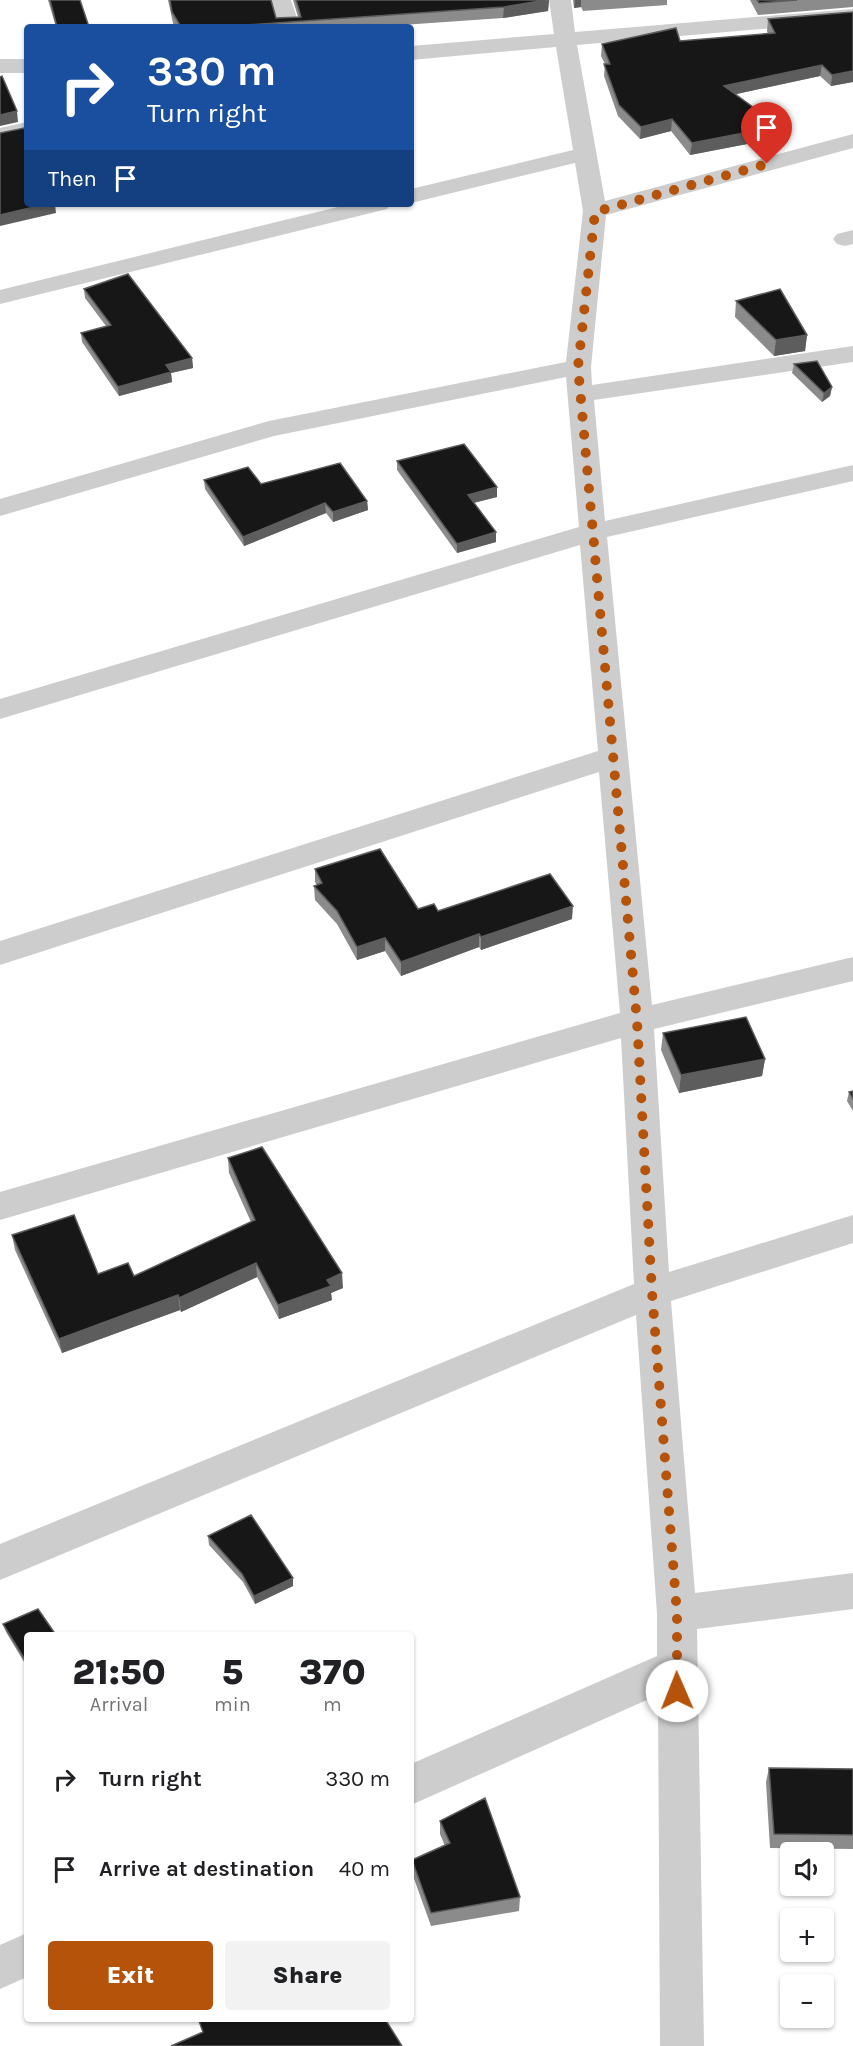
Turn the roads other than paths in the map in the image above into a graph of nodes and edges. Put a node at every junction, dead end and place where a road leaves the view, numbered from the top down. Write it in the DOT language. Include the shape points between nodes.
graph roads {
  1 [pos="280,0"];
  2 [pos="560,0"];
  3 [pos="853,15"];
  4 [pos="288,24"];
  5 [pos="565,39"];
  6 [pos="414,53"];
  7 [pos="0,66"];
  8 [pos="24,66"];
  9 [pos="24,130"];
  10 [pos="0,135"];
  11 [pos="853,141"];
  12 [pos="584,154"];
  13 [pos="414,195"];
  14 [pos="367,207"];
  15 [pos="595,212"];
  16 [pos="0,297"];
  17 [pos="853,354"];
  18 [pos="579,381"];
  19 [pos="853,473"];
  20 [pos="0,508"];
  21 [pos="593,532"];
  22 [pos="0,709"];
  23 [pos="613,757"];
  24 [pos="0,953"];
  25 [pos="853,969"];
  26 [pos="637,1021"];
  27 [pos="0,1206"];
  28 [pos="853,1229"];
  29 [pos="652,1292"];
  30 [pos="0,1562"];
  31 [pos="853,1591"];
  32 [pos="677,1614"];
  33 [pos="677,1667"];
  34 [pos="414,1784"];
  35 [pos="24,1956"];
  36 [pos="0,1967"];
  37 [pos="682,2046"];
  1 -- 4 [label="street"];
  2 -- 5 [label="street"];
  3 -- 5 [label="street"];
  5 -- 6 [label="street"];
  5 -- 12 [label="street"];
  7 -- 8 [label="street"];
  9 -- 10 [label="street"];
  11 -- 15 [label="street"];
  12 -- 13 [label="street"];
  12 -- 15 [label="street"];
  14 -- 16 [label="street"];
  15 -- 18 [label="street"];
  17 -- 18 [label="street"];
  18 -- 20 [label="street" via="269,429"];
  18 -- 21 [label="street"];
  19 -- 21 [label="street"];
  21 -- 22 [label="street"];
  21 -- 23 [label="street"];
  23 -- 24 [label="street"];
  23 -- 26 [label="street"];
  25 -- 26 [label="street"];
  26 -- 27 [label="street"];
  26 -- 29 [label="street"];
  28 -- 29 [label="street"];
  29 -- 30 [label="street"];
  29 -- 32 [label="street"];
  31 -- 32 [label="street"];
  32 -- 33 [label="street"];
  33 -- 34 [label="street"];
  33 -- 37 [label="street"];
  35 -- 36 [label="street"];
}
